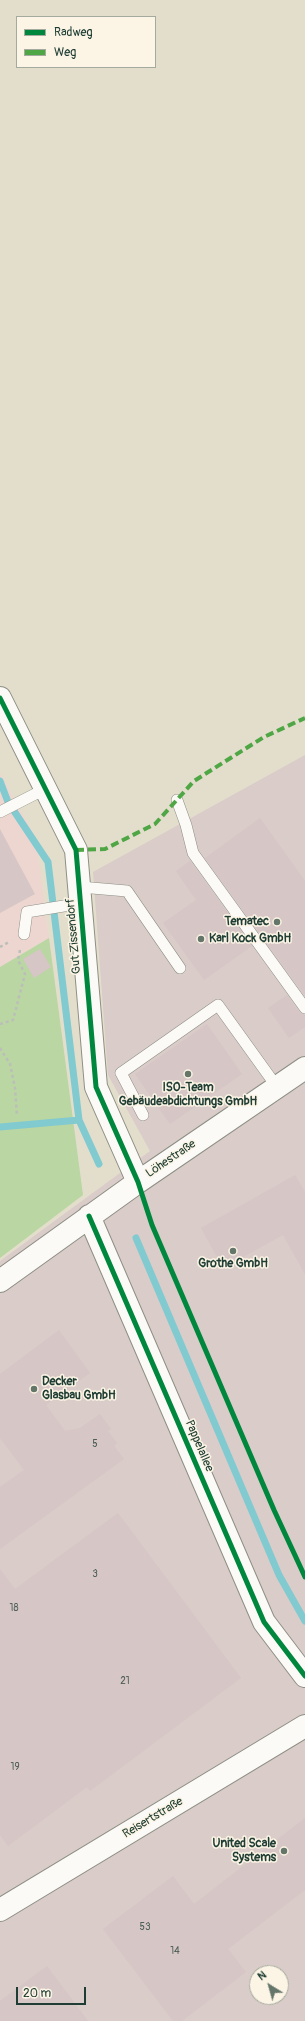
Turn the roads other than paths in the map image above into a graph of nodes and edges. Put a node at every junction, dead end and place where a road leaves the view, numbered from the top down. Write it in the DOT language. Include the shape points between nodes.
graph roads {
  1 [pos="0,698"];
  2 [pos="45,789"];
  3 [pos="177,800"];
  4 [pos="0,812"];
  5 [pos="75,898"];
  6 [pos="24,934"];
  7 [pos="180,968"];
  8 [pos="305,1008"];
  9 [pos="305,1068"];
  10 [pos="277,1087"];
  11 [pos="143,1115"];
  12 [pos="138,1182"];
  13 [pos="89,1216"];
  14 [pos="0,1281"];
  15 [pos="305,1676"];
  16 [pos="305,1726"];
  17 [pos="0,1910"];
  1 -- 2 [label="street, Gut Zissendorf"];
  2 -- 4 [label="lane"];
  2 -- 5 [label="street, Gut Zissendorf" via="76,850"];
  3 -- 8 [label="lane" via="193,853"];
  5 -- 6 [label="lane" via="42,910 27,912"];
  5 -- 7 [label="lane" via="127,891"];
  5 -- 12 [label="street, Gut Zissendorf" via="96,1087"];
  9 -- 10 [label="street, Löhestraße"];
  10 -- 11 [label="lane" via="218,1005 121,1074"];
  10 -- 12 [label="street, Löhestraße"];
  12 -- 13 [label="street, Löhestraße"];
  13 -- 14 [label="street, Löhestraße"];
  13 -- 15 [label="street, Pappelallee" via="264,1622"];
  16 -- 17 [label="street, Reisertstraße"];
}
